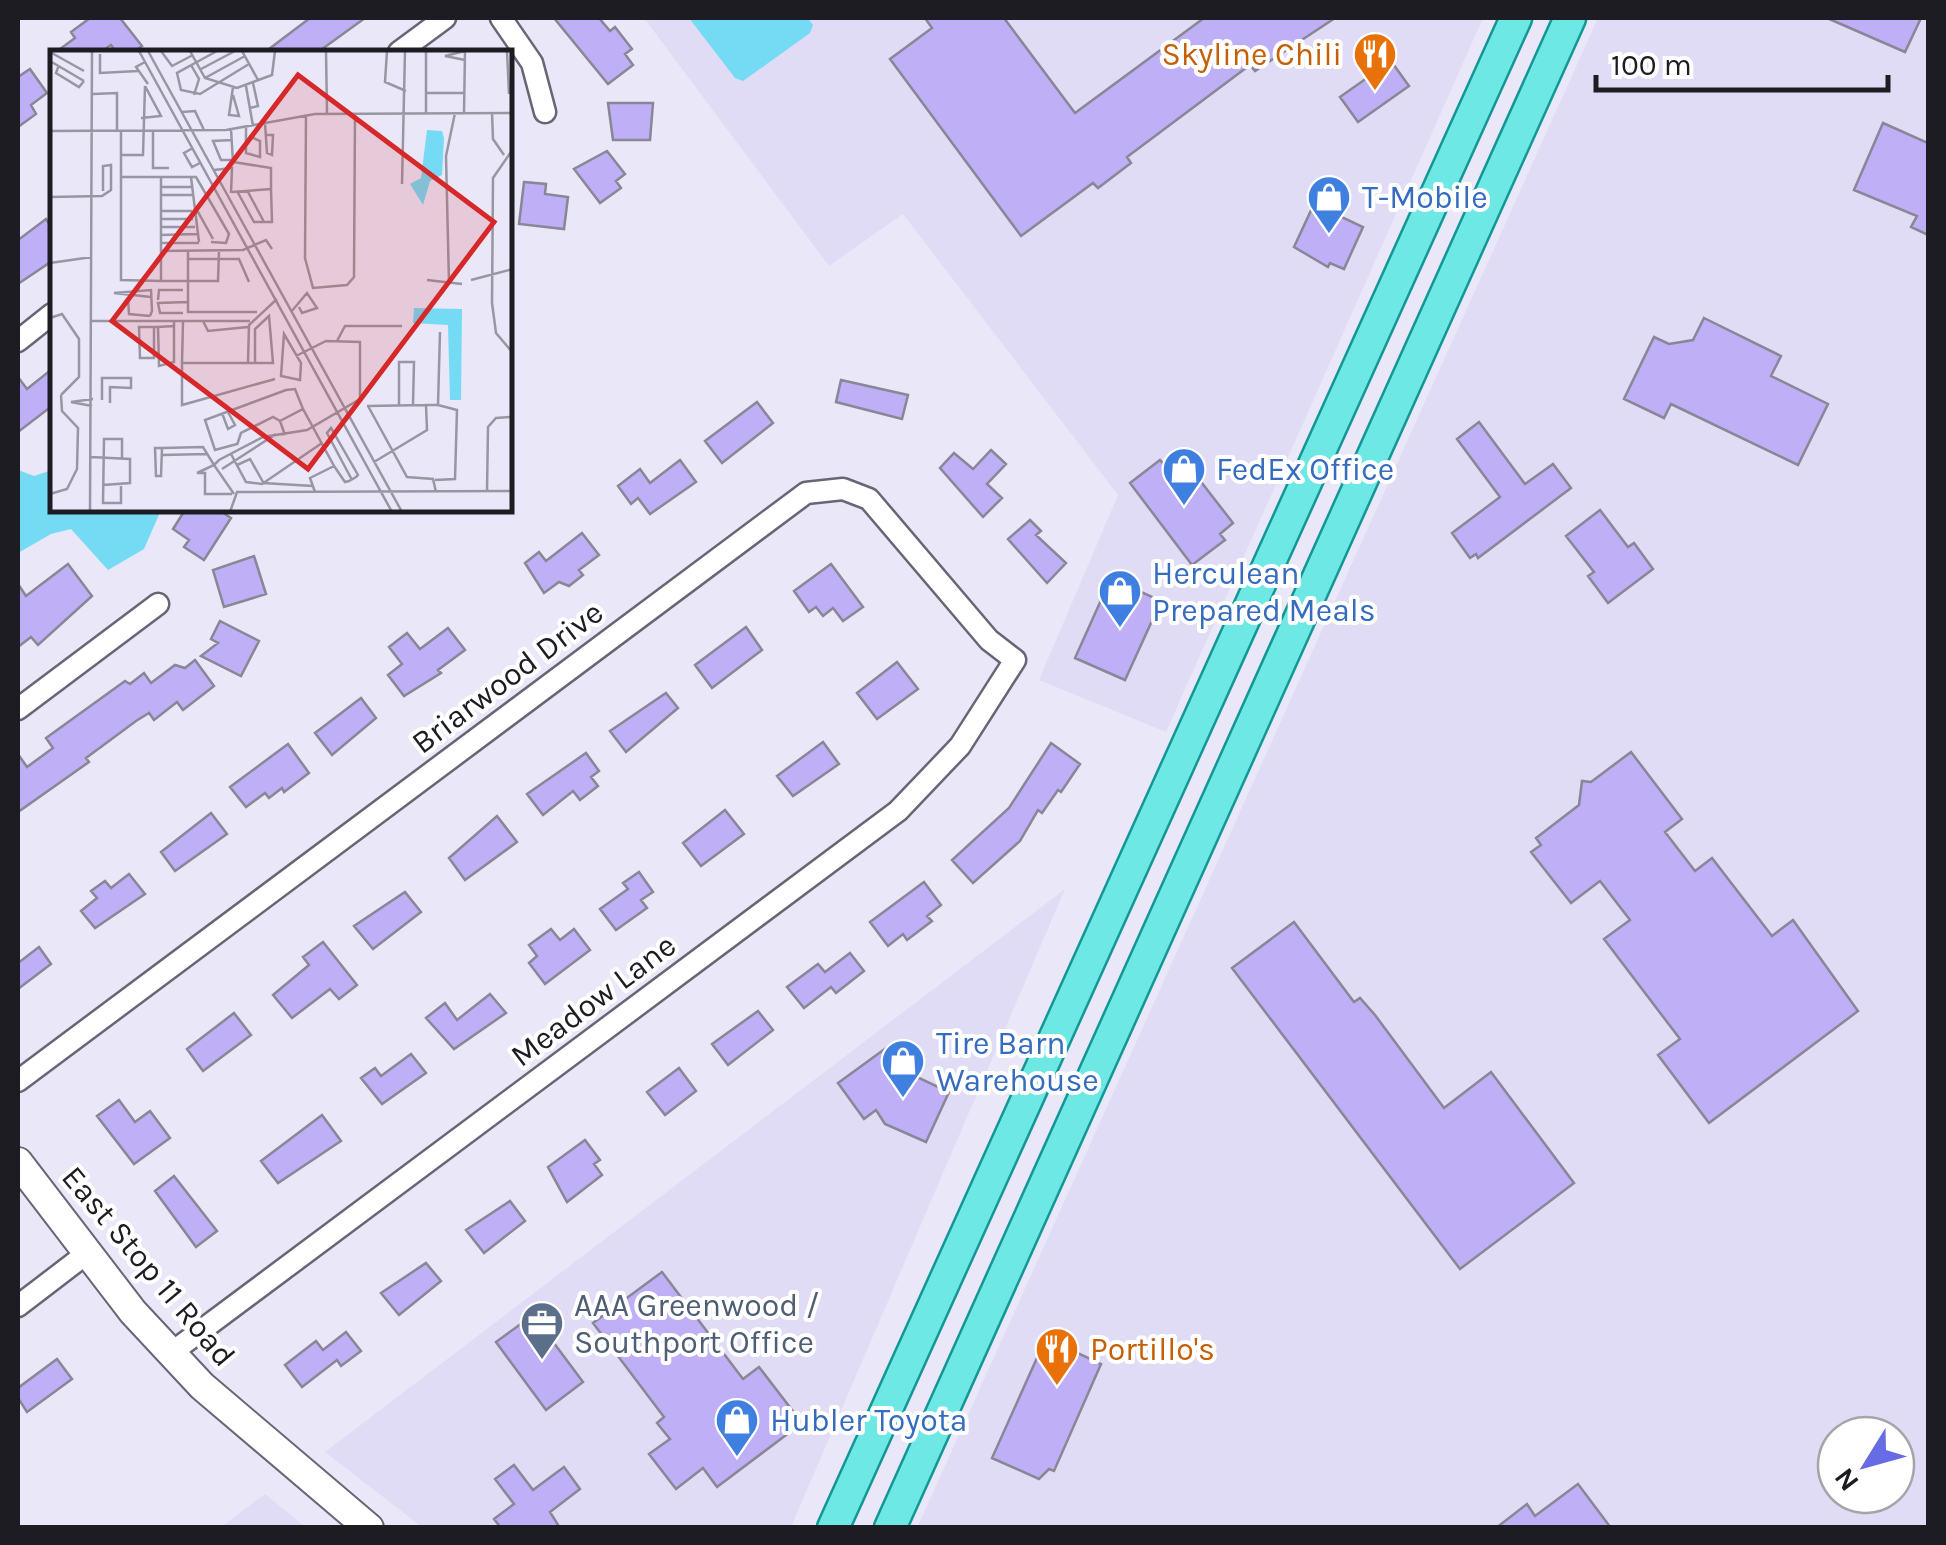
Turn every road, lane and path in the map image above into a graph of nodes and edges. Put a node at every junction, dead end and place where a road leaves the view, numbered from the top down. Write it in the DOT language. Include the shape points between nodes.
graph roads {
  1 [pos="445,18"];
  2 [pos="501,18"];
  3 [pos="1516,18"];
  4 [pos="1570,18"];
  5 [pos="402,50"];
  6 [pos="545,112"];
  7 [pos="50,316"];
  8 [pos="18,340"];
  9 [pos="158,604"];
  10 [pos="1015,660"];
  11 [pos="18,709"];
  12 [pos="18,1081"];
  13 [pos="18,1162"];
  14 [pos="86,1254"];
  15 [pos="18,1306"];
  16 [pos="171,1353"];
  17 [pos="369,1528"];
  18 [pos="833,1528"];
  19 [pos="890,1528"];
  1 -- 5 [label="street"];
  2 -- 6 [label="street" via="532,63"];
  3 -- 18 [label="main road"];
  4 -- 19 [label="main road"];
  7 -- 8 [label="street"];
  9 -- 11 [label="street"];
  10 -- 12 [label="street, Briarwood Drive" via="989,640 869,500 843,489 806,493"];
  10 -- 16 [label="street, Meadow Lane" via="960,746 898,810"];
  13 -- 14 [label="main road, East Stop 11 Road"];
  14 -- 15 [label="street"];
  14 -- 16 [label="main road, East Stop 11 Road"];
  16 -- 17 [label="main road, East Stop 11 Road"];
}
